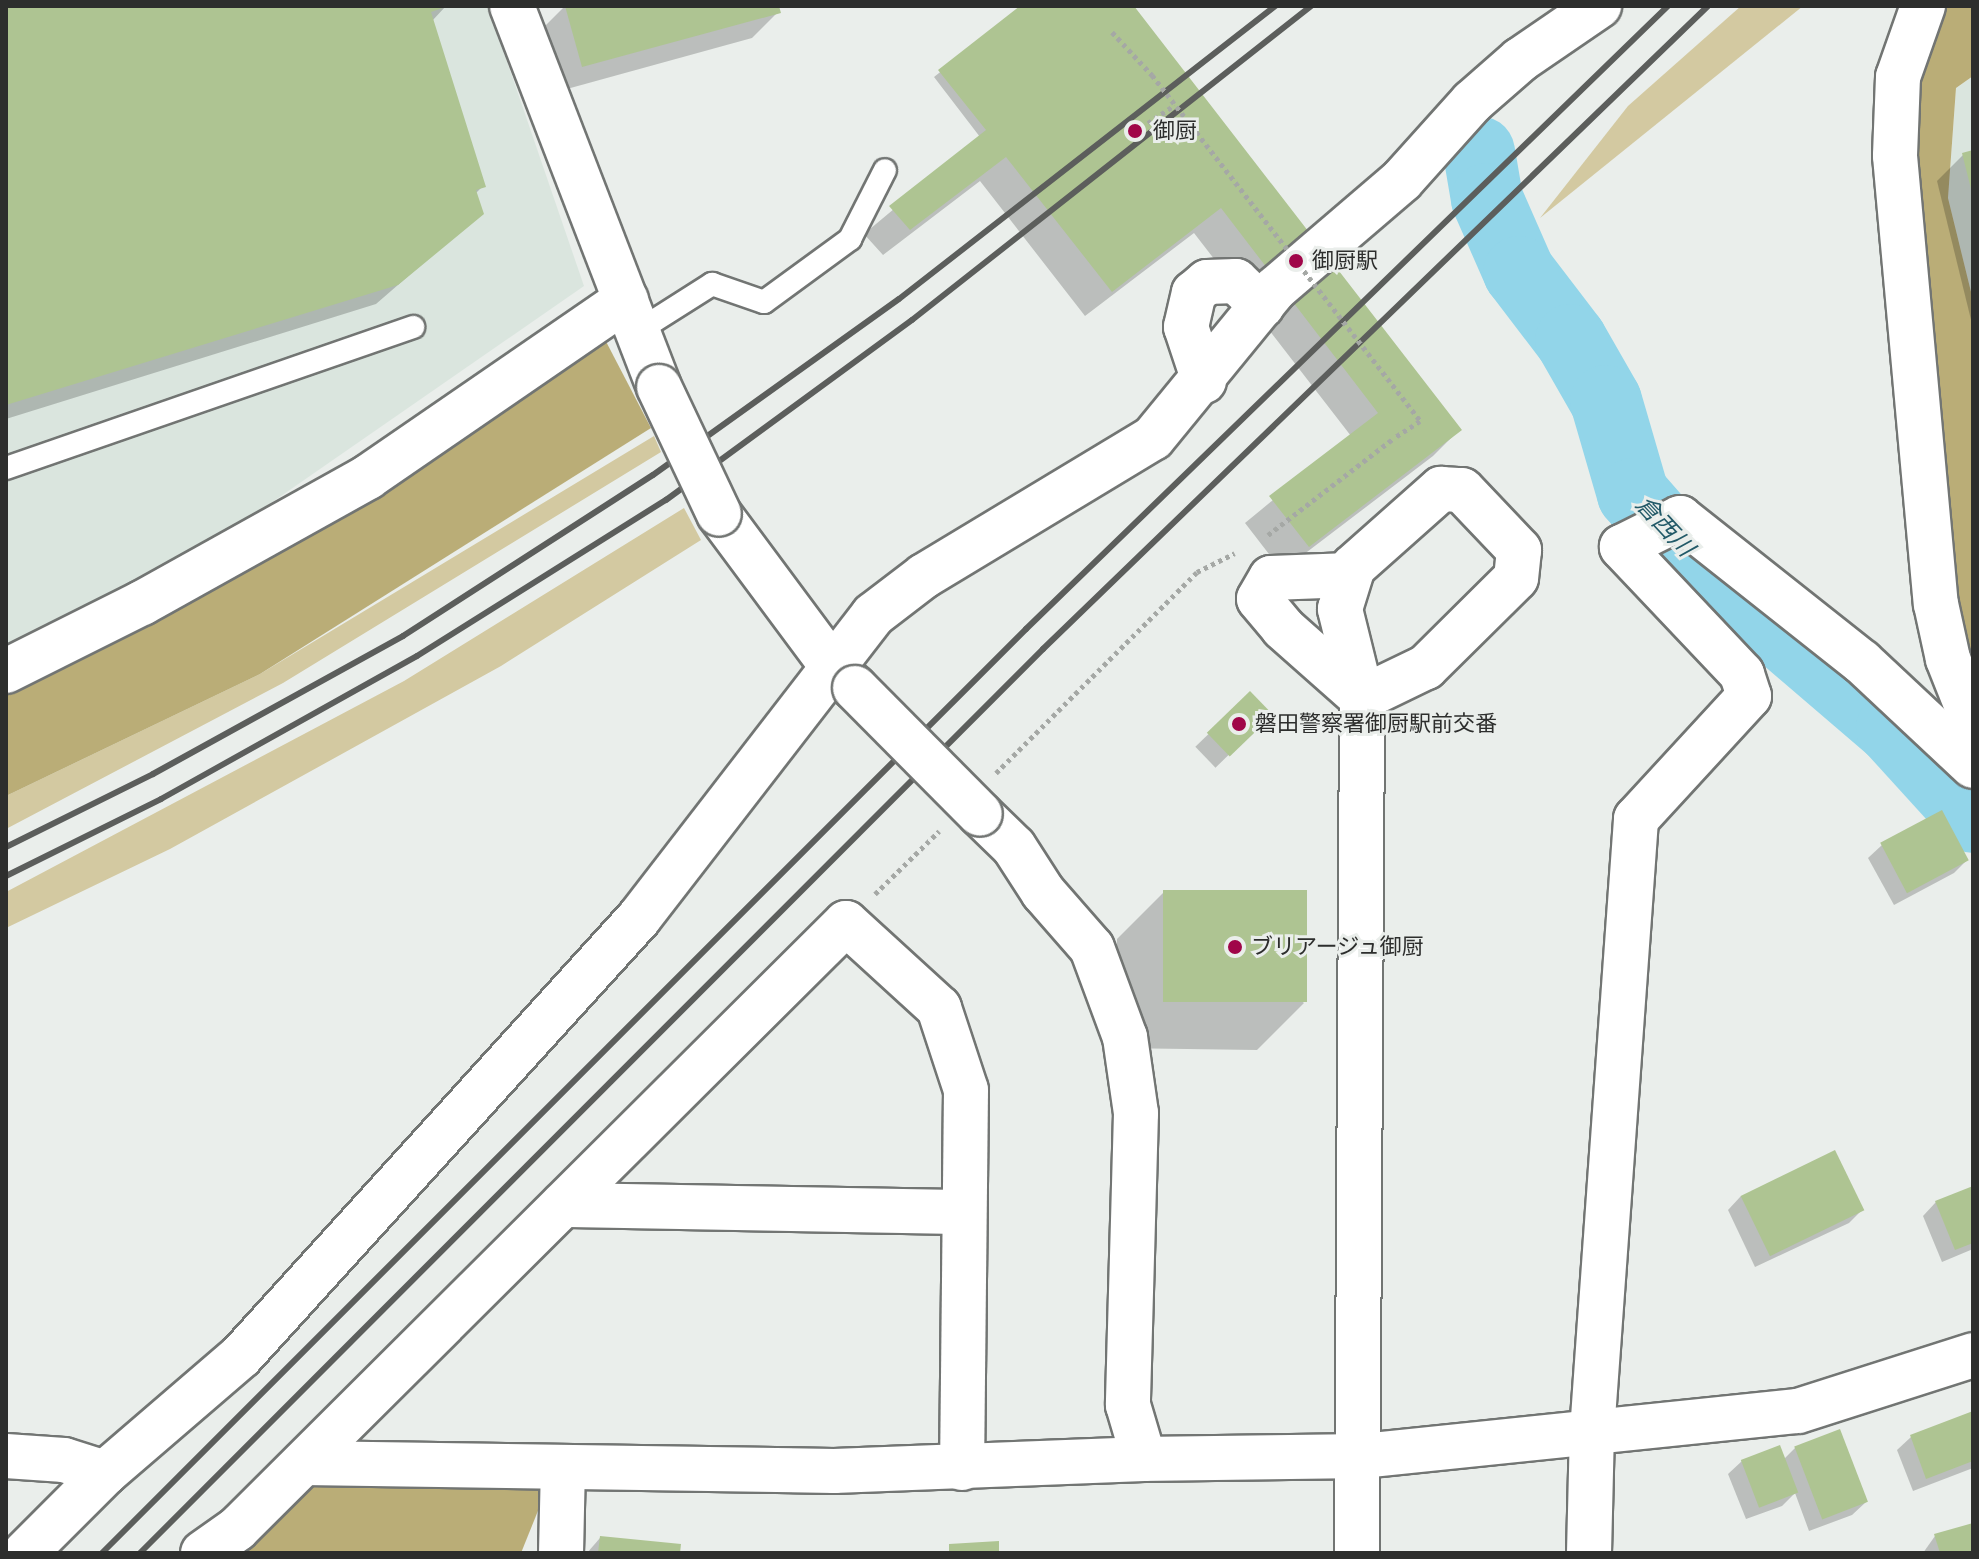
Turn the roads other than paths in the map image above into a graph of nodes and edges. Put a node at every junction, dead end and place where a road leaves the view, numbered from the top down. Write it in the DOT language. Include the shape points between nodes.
graph roads {
  1 [pos="512,6"];
  2 [pos="1599,6"];
  3 [pos="1923,6"];
  4 [pos="885,170"];
  5 [pos="1262,306"];
  6 [pos="632,315"];
  7 [pos="413,327"];
  8 [pos="1204,381"];
  9 [pos="6,468"];
  10 [pos="1350,575"];
  11 [pos="6,671"];
  12 [pos="845,679"];
  13 [pos="1362,698"];
  14 [pos="1973,722"];
  15 [pos="1973,766"];
  16 [pos="563,1205"];
  17 [pos="964,1212"];
  18 [pos="1973,1355"];
  19 [pos="1592,1432"];
  20 [pos="6,1456"];
  21 [pos="1361,1456"];
  22 [pos="1144,1459"];
  23 [pos="304,1463"];
  24 [pos="563,1467"];
  25 [pos="962,1468"];
  26 [pos="105,1473"];
  27 [pos="46,1546"];
  28 [pos="203,1553"];
  29 [pos="561,1553"];
  30 [pos="1357,1553"];
  31 [pos="1589,1553"];
  1 -- 6 [label="street"];
  2 -- 5 [label="street" via="1520,60 1472,102 1402,180 1337,233"];
  3 -- 14 [label="street" via="1898,77 1895,156 1936,604 1948,659"];
  4 -- 6 [label="lane" via="850,239 764,302 712,284"];
  5 -- 8 [label="street"];
  5 -- 8 [label="street" via="1236,281 1207,282 1194,293 1186,327"];
  6 -- 11 [label="street" via="368,477 142,603"];
  6 -- 12 [label="street, bridge" via="659,387 719,514"];
  7 -- 9 [label="lane"];
  8 -- 12 [label="street" via="1153,438 924,576 873,615"];
  10 -- 13 [label="street" via="1340,609"];
  10 -- 13 [label="street" via="1271,578 1259,599 1283,628"];
  10 -- 13 [label="street" via="1441,489 1462,490 1519,550 1516,578 1426,667"];
  12 -- 22 [label="street, bridge" via="1014,847 1043,892 1092,948 1125,1037 1136,1113 1128,1405"];
  12 -- 26 [label="street" via="639,918 241,1356"];
  13 -- 21 [label="street"];
  15 -- 19 [label="street" via="1862,662 1680,518 1622,547 1742,674 1749,696 1636,819"];
  16 -- 17 [label="street"];
  16 -- 17 [label="street" via="846,923 939,1008 966,1090"];
  16 -- 23 [label="street"];
  17 -- 25 [label="street"];
  18 -- 19 [label="street" via="1798,1411"];
  19 -- 21 [label="street"];
  19 -- 31 [label="street"];
  20 -- 26 [label="street" via="64,1460"];
  21 -- 22 [label="street"];
  21 -- 30 [label="street"];
  22 -- 25 [label="street"];
  23 -- 24 [label="street"];
  23 -- 28 [label="street" via="237,1529"];
  24 -- 25 [label="street"];
  24 -- 29 [label="street"];
  26 -- 27 [label="street"];
}
